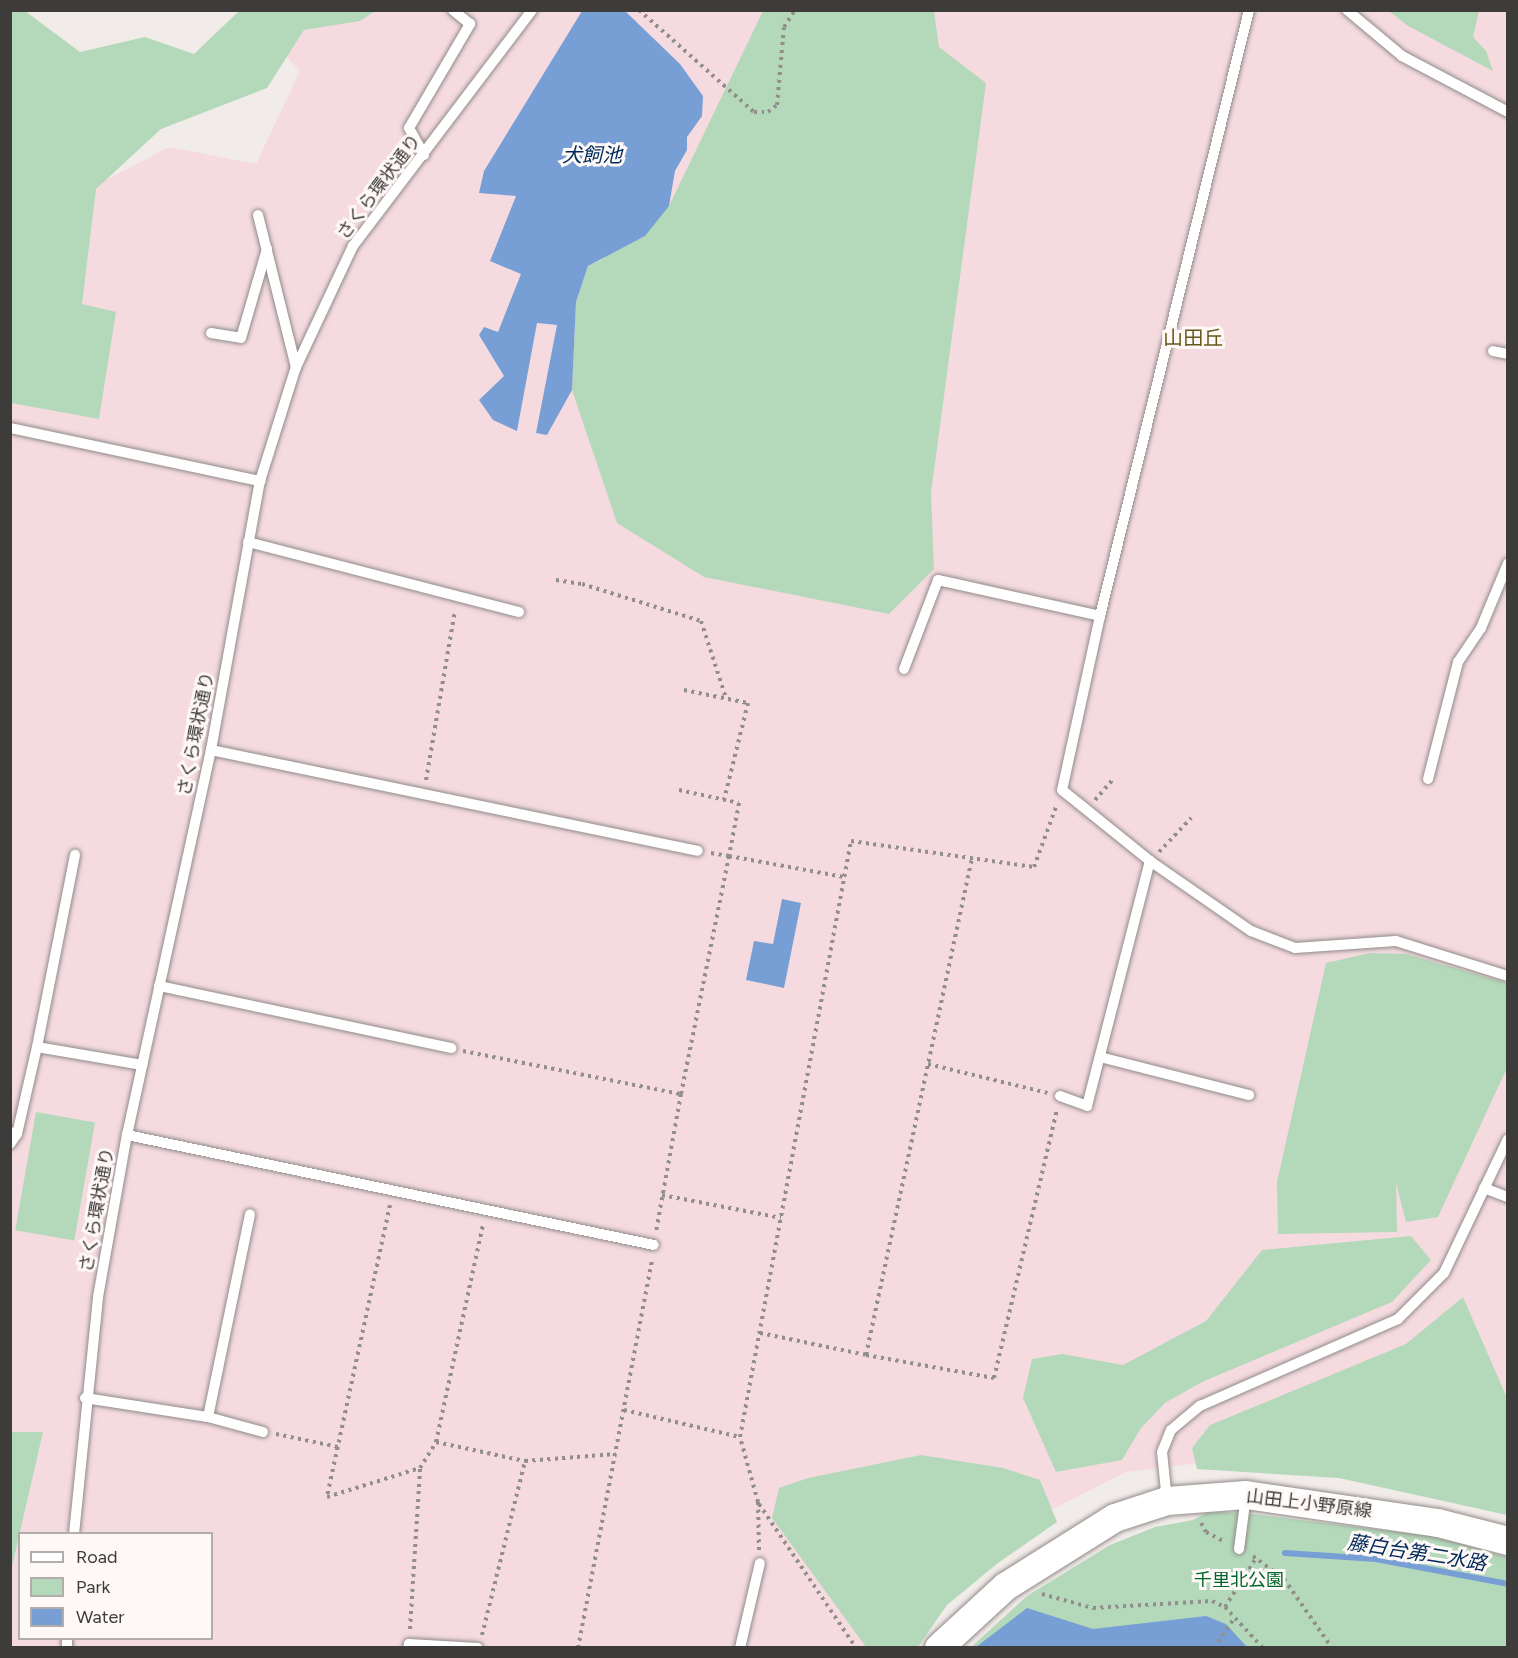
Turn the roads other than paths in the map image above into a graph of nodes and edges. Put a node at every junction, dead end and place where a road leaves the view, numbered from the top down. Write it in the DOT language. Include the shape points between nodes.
graph roads {
  1 [pos="453,10"];
  2 [pos="532,10"];
  3 [pos="1249,10"];
  4 [pos="1347,10"];
  5 [pos="1508,112"];
  6 [pos="424,155"];
  7 [pos="258,215"];
  8 [pos="267,249"];
  9 [pos="211,333"];
  10 [pos="1493,351"];
  11 [pos="1508,354"];
  12 [pos="296,367"];
  13 [pos="10,428"];
  14 [pos="260,481"];
  15 [pos="248,542"];
  16 [pos="1508,563"];
  17 [pos="519,612"];
  18 [pos="1100,616"];
  19 [pos="904,669"];
  20 [pos="212,750"];
  21 [pos="1428,779"];
  22 [pos="698,851"];
  23 [pos="75,855"];
  24 [pos="1150,861"];
  25 [pos="1508,976"];
  26 [pos="159,986"];
  27 [pos="37,1047"];
  28 [pos="451,1048"];
  29 [pos="1100,1057"];
  30 [pos="142,1065"];
  31 [pos="1249,1095"];
  32 [pos="1060,1096"];
  33 [pos="14,1133"];
  34 [pos="127,1135"];
  35 [pos="1508,1139"];
  36 [pos="10,1144"];
  37 [pos="1484,1188"];
  38 [pos="1508,1197"];
  39 [pos="250,1214"];
  40 [pos="654,1245"];
  41 [pos="85,1398"];
  42 [pos="208,1417"];
  43 [pos="263,1432"];
  44 [pos="1246,1495"];
  45 [pos="1167,1501"];
  46 [pos="74,1532"];
  47 [pos="1508,1541"];
  48 [pos="1239,1549"];
  49 [pos="760,1563"];
  50 [pos="409,1646"];
  51 [pos="478,1647"];
  52 [pos="740,1647"];
  53 [pos="939,1647"];
  1 -- 6 [label="lane" via="470,24 410,128"];
  2 -- 6 [label="lane, さくら環状通り"];
  3 -- 18 [label="lane"];
  4 -- 5 [label="lane" via="1402,56"];
  6 -- 12 [label="lane, さくら環状通り" via="353,246"];
  7 -- 8 [label="lane"];
  8 -- 9 [label="lane" via="241,338"];
  8 -- 12 [label="lane"];
  10 -- 11 [label="lane"];
  12 -- 14 [label="lane, さくら環状通り"];
  13 -- 14 [label="lane"];
  14 -- 15 [label="lane, さくら環状通り"];
  15 -- 17 [label="lane"];
  15 -- 20 [label="lane, さくら環状通り"];
  16 -- 21 [label="lane" via="1481,628 1458,662"];
  18 -- 19 [label="lane" via="938,580"];
  18 -- 24 [label="lane" via="1062,790"];
  20 -- 22 [label="lane"];
  20 -- 26 [label="lane, さくら環状通り"];
  23 -- 27 [label="lane"];
  24 -- 25 [label="lane" via="1251,931 1295,948 1342,948 1396,941"];
  24 -- 29 [label="lane"];
  26 -- 28 [label="lane"];
  26 -- 30 [label="lane, さくら環状通り"];
  27 -- 30 [label="lane"];
  27 -- 33 [label="lane"];
  29 -- 31 [label="lane"];
  29 -- 32 [label="lane" via="1087,1106"];
  30 -- 34 [label="lane, さくら環状通り"];
  33 -- 36 [label="lane"];
  34 -- 40 [label="lane"];
  34 -- 41 [label="lane, さくら環状通り" via="98,1297"];
  35 -- 37 [label="lane"];
  37 -- 38 [label="lane"];
  37 -- 45 [label="lane" via="1444,1274 1398,1319 1200,1406 1171,1430 1162,1452"];
  39 -- 42 [label="lane"];
  41 -- 42 [label="lane"];
  41 -- 46 [label="lane, さくら環状通り"];
  42 -- 43 [label="lane"];
  44 -- 45 [label="main road, 山田上小野原線"];
  44 -- 47 [label="main road, 山田上小野原線" via="1416,1520"];
  44 -- 48 [label="lane"];
  45 -- 53 [label="main road, 山田上小野原線" via="1115,1518 1005,1587"];
  49 -- 52 [label="lane"];
  50 -- 51 [label="lane"];
}
